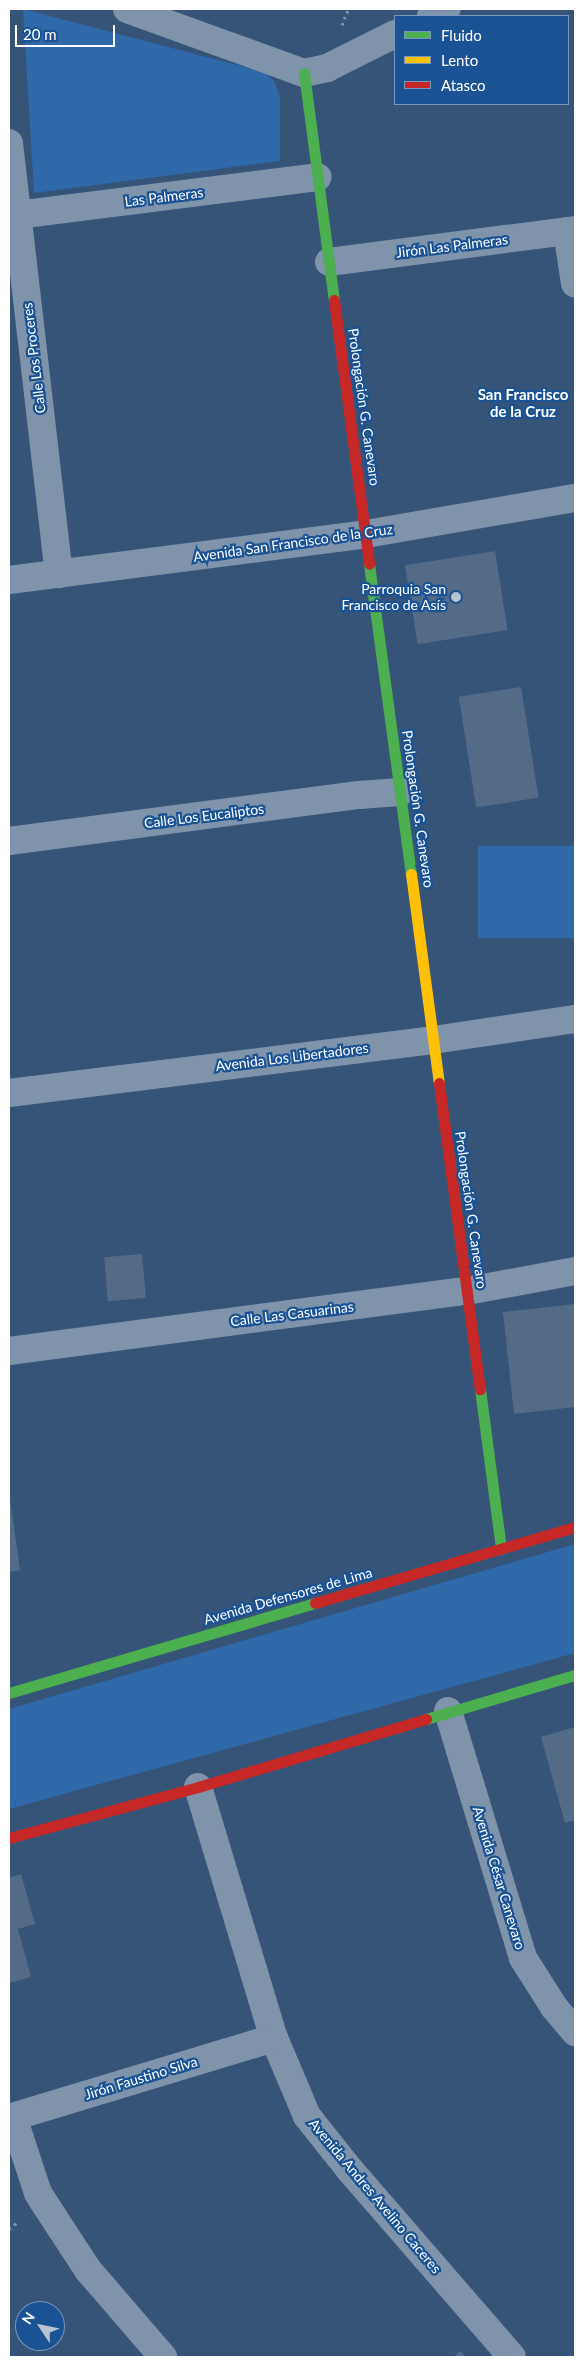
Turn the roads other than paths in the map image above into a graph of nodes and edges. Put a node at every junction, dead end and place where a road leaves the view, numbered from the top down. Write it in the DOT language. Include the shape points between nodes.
graph roads {
  1 [pos="127,9"];
  2 [pos="447,9"];
  3 [pos="434,15"];
  4 [pos="394,34"];
  5 [pos="304,73"];
  6 [pos="9,142"];
  7 [pos="318,177"];
  8 [pos="13,216"];
  9 [pos="571,230"];
  10 [pos="329,262"];
  11 [pos="575,283"];
  12 [pos="575,498"];
  13 [pos="366,534"];
  14 [pos="59,574"];
  15 [pos="9,580"];
  16 [pos="400,792"];
  17 [pos="9,842"];
  18 [pos="575,1019"];
  19 [pos="433,1040"];
  20 [pos="9,1093"];
  21 [pos="575,1271"];
  22 [pos="467,1291"];
  23 [pos="9,1351"];
  24 [pos="575,1527"];
  25 [pos="501,1549"];
  26 [pos="575,1676"];
  27 [pos="9,1693"];
  28 [pos="448,1711"];
  29 [pos="198,1787"];
  30 [pos="9,1838"];
  31 [pos="575,2032"];
  32 [pos="274,2038"];
  33 [pos="11,2118"];
  34 [pos="163,2357"];
  35 [pos="512,2357"];
  1 -- 5 [label="street"];
  2 -- 3 [label="street"];
  4 -- 5 [label="street" via="327,68"];
  5 -- 7 [label="street, Prolongación G. Canevaro"];
  6 -- 8 [label="street, Calle Los Proceres"];
  7 -- 8 [label="street, Las Palmeras"];
  7 -- 10 [label="street, Prolongación G. Canevaro"];
  8 -- 14 [label="street, Calle Los Proceres"];
  9 -- 10 [label="street, Jirón Las Palmeras"];
  9 -- 11 [label="street"];
  10 -- 13 [label="street, Prolongación G. Canevaro"];
  12 -- 13 [label="street, Avenida San Francisco de la Cruz"];
  13 -- 14 [label="street, Avenida San Francisco de la Cruz"];
  13 -- 16 [label="street, Prolongación G. Canevaro"];
  14 -- 15 [label="street, Avenida San Francisco de la Cruz"];
  16 -- 17 [label="street, Calle Los Eucaliptos"];
  16 -- 19 [label="street, Prolongación G. Canevaro"];
  18 -- 19 [label="street, Avenida Los Libertadores"];
  19 -- 20 [label="street, Avenida Los Libertadores"];
  19 -- 22 [label="street, Prolongación G. Canevaro"];
  21 -- 22 [label="street, Calle Las Casuarinas"];
  22 -- 23 [label="street, Calle Las Casuarinas"];
  22 -- 25 [label="street, Prolongación G. Canevaro"];
  24 -- 25 [label="street, Avenida Defensores de Lima"];
  25 -- 27 [label="street, Avenida Defensores de Lima"];
  26 -- 28 [label="street"];
  28 -- 29 [label="street"];
  28 -- 31 [label="street, Avenida César Canevaro" via="523,1958 554,2007"];
  29 -- 30 [label="street"];
  29 -- 32 [label="street, Avenida Andres Avelino Caceres"];
  32 -- 33 [label="street, Jirón Faustino Silva"];
  32 -- 35 [label="street, Avenida Andres Avelino Caceres" via="307,2116"];
  33 -- 34 [label="street" via="43,2201 88,2270"];
}
